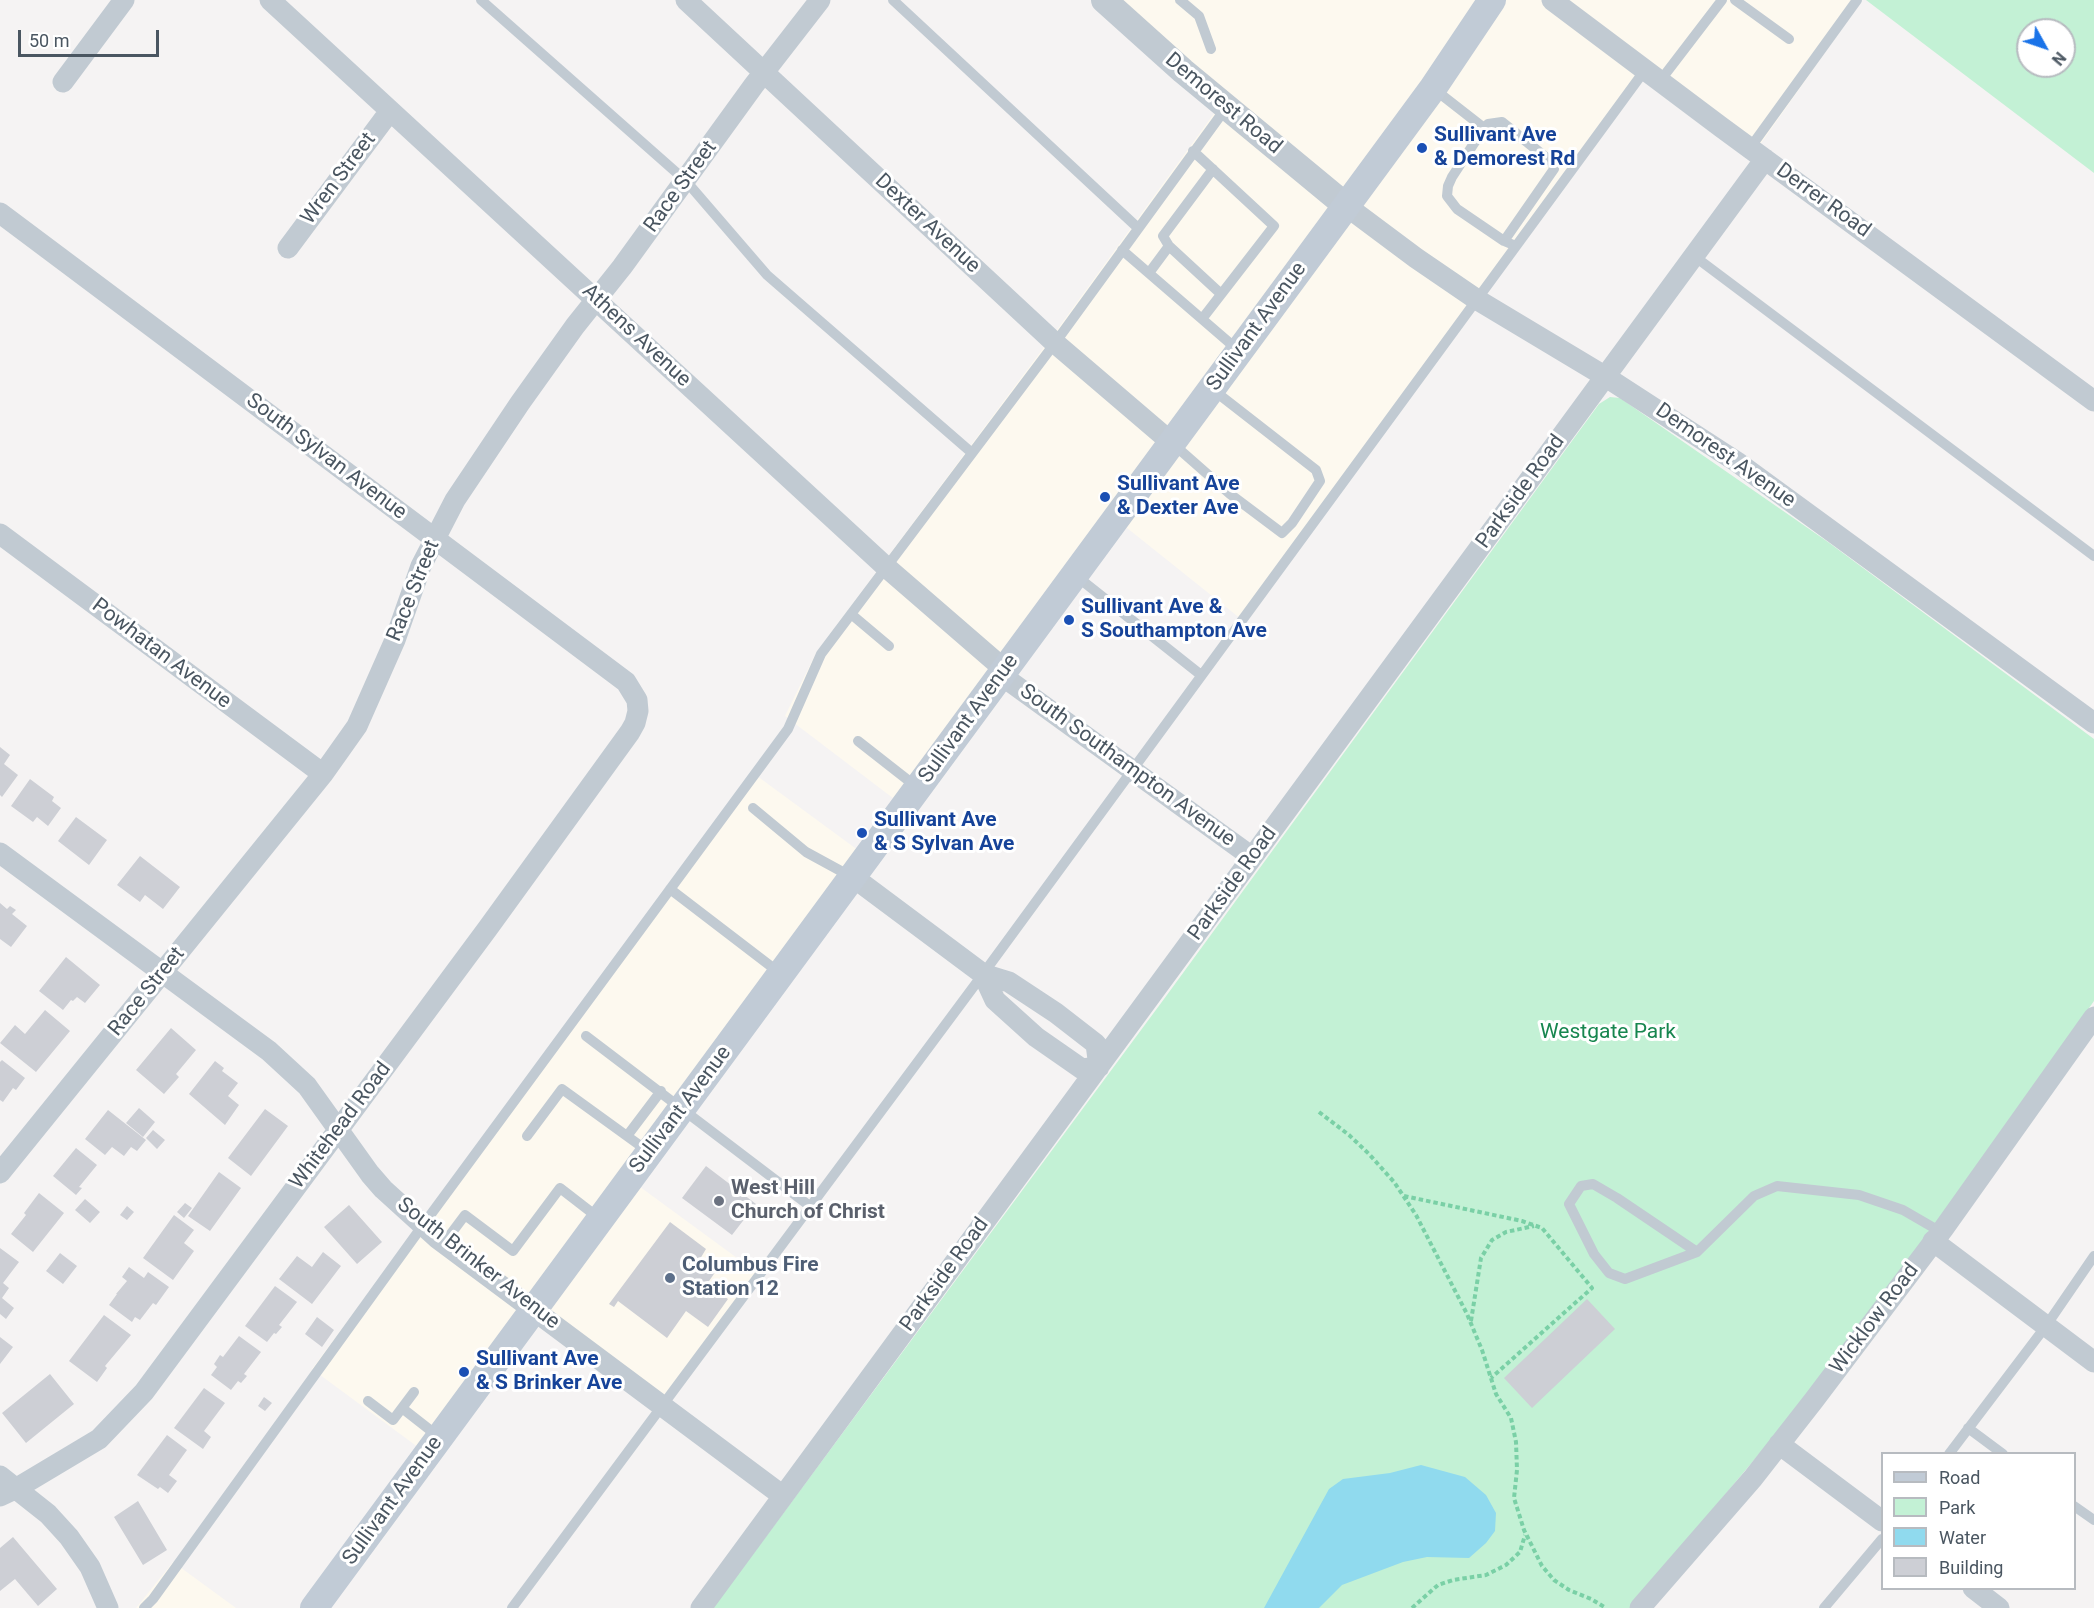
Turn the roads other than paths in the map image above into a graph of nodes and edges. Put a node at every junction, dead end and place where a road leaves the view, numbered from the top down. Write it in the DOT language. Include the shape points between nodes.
graph roads {
  1 [pos="124,0"];
  2 [pos="270,0"];
  3 [pos="481,0"];
  4 [pos="686,0"];
  5 [pos="820,0"];
  6 [pos="894,0"];
  7 [pos="1104,0"];
  8 [pos="1180,0"];
  9 [pos="1492,0"];
  10 [pos="1552,0"];
  11 [pos="1722,0"];
  12 [pos="1735,0"];
  13 [pos="1857,0"];
  14 [pos="1789,39"];
  15 [pos="1211,49"];
  16 [pos="764,71"];
  17 [pos="1653,75"];
  18 [pos="63,82"];
  19 [pos="1433,88"];
  20 [pos="1226,108"];
  21 [pos="390,111"];
  22 [pos="1484,128"];
  23 [pos="1193,151"];
  24 [pos="1758,153"];
  25 [pos="1213,169"];
  26 [pos="686,181"];
  27 [pos="1345,205"];
  28 [pos="0,213"];
  29 [pos="1138,228"];
  30 [pos="1504,241"];
  31 [pos="1169,246"];
  32 [pos="1516,246"];
  33 [pos="288,248"];
  34 [pos="1122,250"];
  35 [pos="1694,256"];
  36 [pos="1149,273"];
  37 [pos="1221,294"];
  38 [pos="596,299"];
  39 [pos="1476,299"];
  40 [pos="1202,319"];
  41 [pos="1054,344"];
  42 [pos="1239,351"];
  43 [pos="1606,377"];
  44 [pos="1212,389"];
  45 [pos="2094,401"];
  46 [pos="1172,443"];
  47 [pos="972,453"];
  48 [pos="0,534"];
  49 [pos="434,538"];
  50 [pos="2094,556"];
  51 [pos="886,567"];
  52 [pos="1075,575"];
  53 [pos="851,614"];
  54 [pos="889,646"];
  55 [pos="1003,673"];
  56 [pos="1201,675"];
  57 [pos="638,711"];
  58 [pos="2094,723"];
  59 [pos="858,741"];
  60 [pos="1131,770"];
  61 [pos="323,774"];
  62 [pos="918,788"];
  63 [pos="753,808"];
  64 [pos="0,853"];
  65 [pos="1252,857"];
  66 [pos="853,877"];
  67 [pos="670,889"];
  68 [pos="163,973"];
  69 [pos="983,974"];
  70 [pos="781,975"];
  71 [pos="2094,1017"];
  72 [pos="586,1036"];
  73 [pos="2088,1041"];
  74 [pos="1099,1067"];
  75 [pos="672,1099"];
  76 [pos="338,1130"];
  77 [pos="527,1136"];
  78 [pos="638,1144"];
  79 [pos="0,1173"];
  80 [pos="811,1207"];
  81 [pos="600,1219"];
  82 [pos="423,1225"];
  83 [pos="1937,1237"];
  84 [pos="444,1243"];
  85 [pos="1696,1252"];
  86 [pos="2094,1256"];
  87 [pos="534,1309"];
  88 [pos="2046,1326"];
  89 [pos="2094,1362"];
  90 [pos="414,1392"];
  91 [pos="368,1401"];
  92 [pos="662,1405"];
  93 [pos="402,1408"];
  94 [pos="1968,1428"];
  95 [pos="440,1437"];
  96 [pos="1779,1444"];
  97 [pos="1950,1452"];
  98 [pos="2000,1452"];
  99 [pos="6,1487"];
  100 [pos="783,1496"];
  101 [pos="2076,1507"];
  102 [pos="1881,1520"];
  103 [pos="2094,1520"];
  104 [pos="1881,1540"];
  105 [pos="1976,1590"];
  106 [pos="108,1608"];
  107 [pos="144,1608"];
  108 [pos="314,1608"];
  109 [pos="512,1608"];
  110 [pos="701,1608"];
  111 [pos="1640,1608"];
  112 [pos="1824,1608"];
  113 [pos="1999,1608"];
  1 -- 18 [label="street"];
  2 -- 21 [label="street, Athens Avenue"];
  3 -- 26 [label="lane"];
  4 -- 16 [label="street, Dexter Avenue"];
  5 -- 16 [label="street, Race Street"];
  6 -- 29 [label="lane"];
  7 -- 20 [label="street, Demorest Road"];
  8 -- 15 [label="lane" via="1199,16"];
  9 -- 19 [label="main road, Sullivant Avenue"];
  10 -- 17 [label="street, Derrer Road"];
  11 -- 17 [label="lane"];
  12 -- 14 [label="lane"];
  13 -- 24 [label="lane"];
  16 -- 26 [label="street, Race Street"];
  16 -- 41 [label="street, Dexter Avenue"];
  17 -- 24 [label="street, Derrer Road"];
  17 -- 32 [label="lane"];
  19 -- 22 [label="lane"];
  19 -- 27 [label="main road, Sullivant Avenue"];
  20 -- 23 [label="lane"];
  20 -- 27 [label="street, Demorest Road"];
  21 -- 33 [label="street, Wren Street"];
  21 -- 38 [label="street, Athens Avenue"];
  22 -- 30 [label="lane" via="1452,177 1447,196 1457,209"];
  22 -- 30 [label="lane" via="1502,122 1553,163 1554,169"];
  23 -- 25 [label="lane"];
  23 -- 29 [label="lane"];
  24 -- 35 [label="street, Parkside Road"];
  24 -- 45 [label="street, Derrer Road"];
  25 -- 31 [label="lane" via="1163,236"];
  25 -- 37 [label="lane" via="1274,226"];
  26 -- 38 [label="street, Race Street"];
  26 -- 47 [label="lane" via="767,275"];
  27 -- 39 [label="street, Demorest Avenue"];
  27 -- 42 [label="main road, Sullivant Avenue"];
  28 -- 49 [label="street, South Sylvan Avenue"];
  29 -- 34 [label="lane"];
  30 -- 32 [label="lane"];
  31 -- 36 [label="lane"];
  31 -- 37 [label="lane"];
  32 -- 39 [label="lane"];
  34 -- 36 [label="lane"];
  34 -- 41 [label="lane"];
  35 -- 43 [label="street, Parkside Road"];
  35 -- 50 [label="lane"];
  36 -- 40 [label="lane"];
  37 -- 40 [label="lane"];
  38 -- 49 [label="street, Race Street" via="520,403"];
  38 -- 51 [label="street, Athens Avenue"];
  39 -- 43 [label="street, Demorest Avenue"];
  39 -- 56 [label="lane"];
  40 -- 42 [label="lane"];
  41 -- 46 [label="street, Dexter Avenue"];
  41 -- 47 [label="lane"];
  42 -- 44 [label="main road, Sullivant Avenue"];
  43 -- 58 [label="street, Demorest Avenue" via="1737,462"];
  43 -- 65 [label="street, Parkside Road"];
  44 -- 46 [label="main road, Sullivant Avenue"];
  44 -- 46 [label="lane" via="1316,470 1320,481 1292,523 1282,533"];
  46 -- 52 [label="main road, Sullivant Avenue"];
  47 -- 51 [label="lane"];
  48 -- 61 [label="street, Powhatan Avenue"];
  49 -- 57 [label="street, South Sylvan Avenue" via="626,682 637,700"];
  49 -- 61 [label="street, Race Street" via="357,726"];
  51 -- 53 [label="lane"];
  51 -- 55 [label="street, Athens Avenue"];
  52 -- 55 [label="main road, Sullivant Avenue"];
  52 -- 56 [label="lane"];
  53 -- 54 [label="lane"];
  53 -- 67 [label="lane" via="821,654 788,729"];
  55 -- 60 [label="street, South Southampton Avenue"];
  55 -- 62 [label="main road, Sullivant Avenue"];
  56 -- 60 [label="lane"];
  57 -- 76 [label="street, Whitehead Road" via="630,732"];
  59 -- 62 [label="lane"];
  60 -- 65 [label="street, South Southampton Avenue"];
  60 -- 69 [label="lane"];
  61 -- 68 [label="street, Race Street"];
  62 -- 66 [label="main road, Sullivant Avenue"];
  63 -- 66 [label="lane" via="806,852"];
  64 -- 68 [label="street, South Brinker Avenue"];
  65 -- 74 [label="street, Parkside Road"];
  66 -- 69 [label="street"];
  66 -- 70 [label="main road, Sullivant Avenue"];
  67 -- 70 [label="lane"];
  67 -- 82 [label="lane"];
  68 -- 76 [label="street, South Brinker Avenue" via="269,1051 307,1086"];
  68 -- 79 [label="street, Race Street"];
  69 -- 74 [label="street" via="995,1000 1036,1037 1082,1069"];
  69 -- 74 [label="street" via="1009,982 1096,1044"];
  69 -- 80 [label="lane"];
  70 -- 75 [label="main road, Sullivant Avenue"];
  71 -- 73 [label="street, Wicklow Road"];
  72 -- 75 [label="lane"];
  73 -- 83 [label="street, Wicklow Road"];
  74 -- 100 [label="street, Parkside Road"];
  75 -- 78 [label="main road, Sullivant Avenue"];
  75 -- 80 [label="lane"];
  76 -- 82 [label="street, South Brinker Avenue" via="383,1189"];
  76 -- 99 [label="street, Whitehead Road" via="144,1392 99,1438"];
  77 -- 78 [label="lane" via="562,1089"];
  78 -- 81 [label="main road, Sullivant Avenue"];
  80 -- 92 [label="lane"];
  81 -- 84 [label="lane" via="560,1188 513,1251 465,1215"];
  81 -- 87 [label="main road, Sullivant Avenue"];
  82 -- 84 [label="street, South Brinker Avenue"];
  82 -- 107 [label="lane"];
  83 -- 85 [label="lane" via="1903,1210 1860,1195 1777,1186 1754,1196"];
  83 -- 88 [label="street"];
  83 -- 96 [label="street, Wicklow Road"];
  84 -- 87 [label="street, South Brinker Avenue"];
  85 -- 85 [label="lane" via="1625,1279 1609,1273 1594,1254 1569,1204 1581,1186 1593,1184"];
  86 -- 88 [label="lane"];
  87 -- 92 [label="street, South Brinker Avenue"];
  87 -- 95 [label="main road, Sullivant Avenue"];
  88 -- 89 [label="street"];
  88 -- 94 [label="lane"];
  90 -- 93 [label="lane"];
  91 -- 93 [label="lane" via="393,1420"];
  92 -- 100 [label="street, South Brinker Avenue"];
  92 -- 109 [label="lane"];
  93 -- 95 [label="lane"];
  94 -- 97 [label="lane"];
  94 -- 98 [label="lane"];
  95 -- 108 [label="main road, Sullivant Avenue"];
  96 -- 102 [label="street"];
  96 -- 111 [label="street, Wicklow Road"];
  99 -- 106 [label="street" via="48,1514 69,1537 90,1567"];
  100 -- 110 [label="street, Parkside Road"];
  101 -- 103 [label="lane"];
  104 -- 112 [label="lane"];
  105 -- 113 [label="street"];
}
